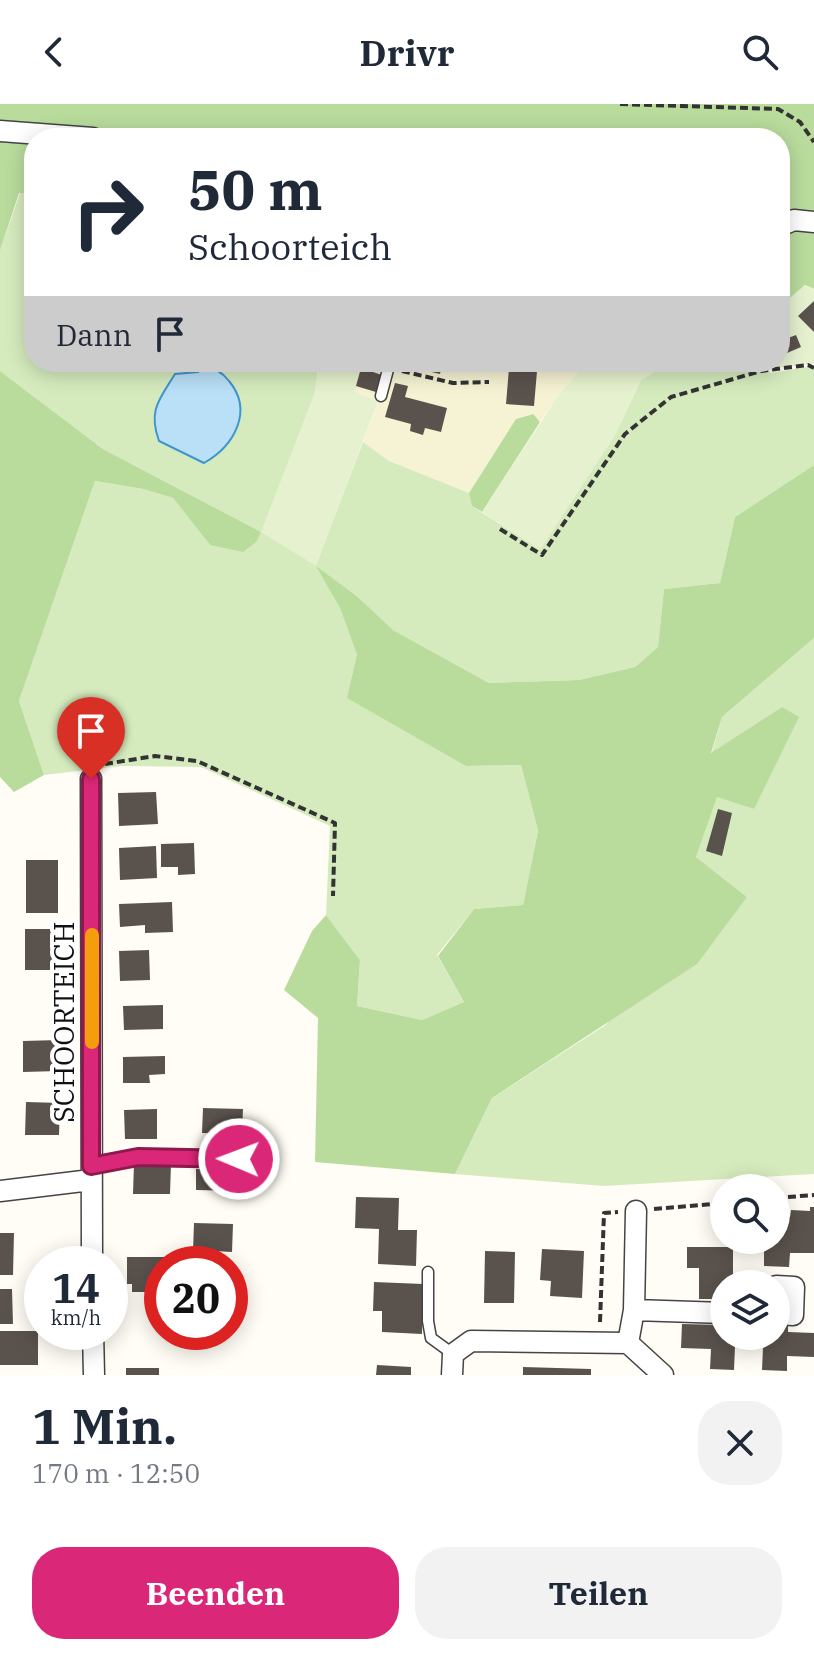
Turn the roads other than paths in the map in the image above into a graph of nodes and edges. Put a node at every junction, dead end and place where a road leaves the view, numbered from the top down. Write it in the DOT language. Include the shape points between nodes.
graph roads {
  1 [pos="0,131"];
  2 [pos="24,133"];
  3 [pos="790,222"];
  4 [pos="814,222"];
  5 [pos="387,372"];
  6 [pos="381,396"];
  7 [pos="91,779"];
  8 [pos="239,1159"];
  9 [pos="91,1173"];
  10 [pos="0,1191"];
  11 [pos="636,1211"];
  12 [pos="92,1246"];
  13 [pos="428,1272"];
  14 [pos="790,1287"];
  15 [pos="634,1310"];
  16 [pos="710,1313"];
  17 [pos="790,1315"];
  18 [pos="628,1343"];
  19 [pos="93,1350"];
  20 [pos="453,1365"];
  21 [pos="94,1375"];
  22 [pos="663,1375"];
  1 -- 2 [label="street"];
  3 -- 4 [label="street"];
  5 -- 6 [label="lane"];
  7 -- 9 [label="street, SCHOORTEICH"];
  8 -- 9 [label="lane" via="138,1157"];
  9 -- 10 [label="street"];
  9 -- 12 [label="street, SCHOORTEICH"];
  11 -- 15 [label="street"];
  13 -- 20 [label="lane" via="431,1338"];
  14 -- 17 [label="street"];
  15 -- 16 [label="street"];
  15 -- 18 [label="street"];
  18 -- 20 [label="street" via="471,1341"];
  18 -- 22 [label="street"];
  19 -- 21 [label="street"];
}
